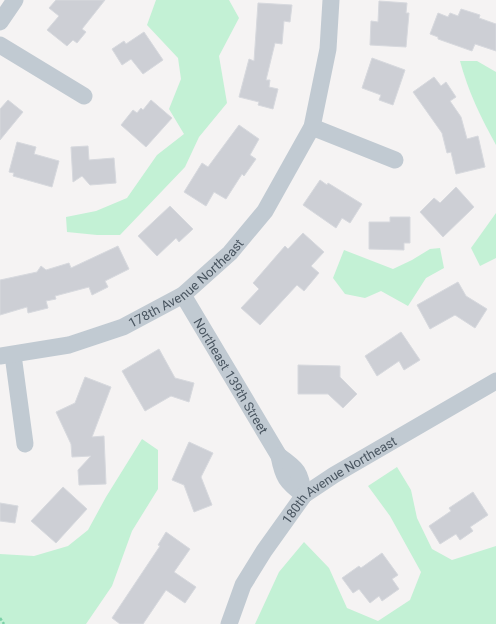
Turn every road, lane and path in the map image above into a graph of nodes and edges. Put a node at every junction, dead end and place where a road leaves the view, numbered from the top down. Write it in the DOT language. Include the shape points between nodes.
graph roads {
  1 [pos="15,0"];
  2 [pos="331,0"];
  3 [pos="0,22"];
  4 [pos="0,45"];
  5 [pos="84,96"];
  6 [pos="312,127"];
  7 [pos="395,160"];
  8 [pos="183,295"];
  9 [pos="6,355"];
  10 [pos="496,381"];
  11 [pos="25,444"];
  12 [pos="304,495"];
  13 [pos="0,618"];
  14 [pos="4,624"];
  15 [pos="230,624"];
  1 -- 3 [label="street"];
  2 -- 6 [label="street, 178th Avenue Northeast" via="328,49"];
  4 -- 5 [label="street"];
  6 -- 7 [label="street"];
  6 -- 8 [label="street, 178th Avenue Northeast" via="266,211 230,253"];
  8 -- 9 [label="street, 178th Avenue Northeast" via="123,327 70,344"];
  8 -- 12 [label="street, Northeast 139th Street" via="279,456 295,467 300,476"];
  9 -- 11 [label="street"];
  10 -- 12 [label="street, 180th Avenue Northeast"];
  12 -- 15 [label="street, 180th Avenue Northeast" via="264,551 244,585"];
  13 -- 14 [label="path"];
}
